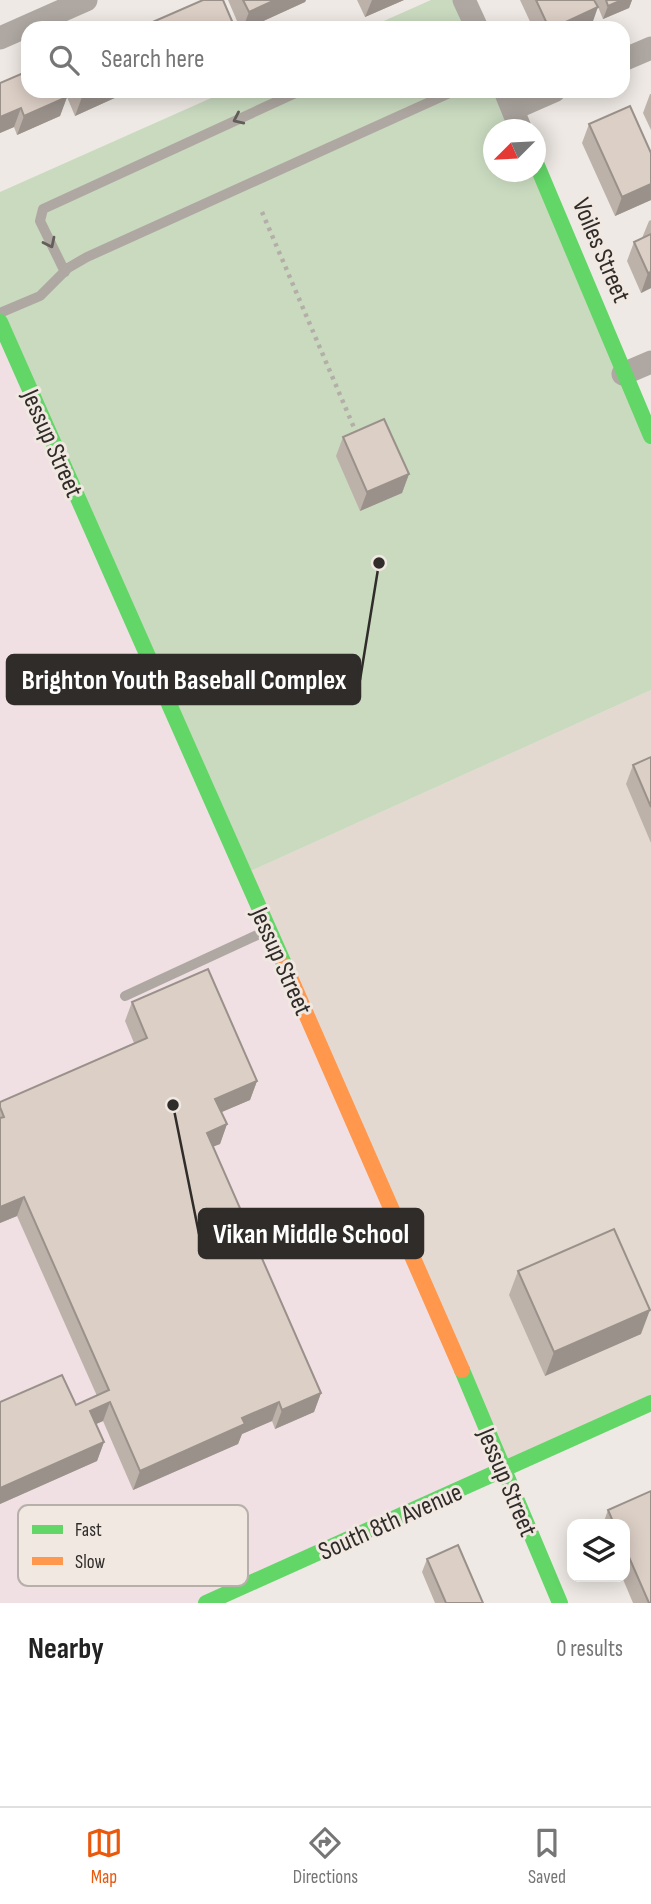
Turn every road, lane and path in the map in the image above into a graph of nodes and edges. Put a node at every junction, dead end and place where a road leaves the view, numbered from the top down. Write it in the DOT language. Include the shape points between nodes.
graph roads {
  1 [pos="86,0"];
  2 [pos="464,0"];
  3 [pos="38,21"];
  4 [pos="474,21"];
  5 [pos="21,29"];
  6 [pos="0,38"];
  7 [pos="651,48"];
  8 [pos="630,57"];
  9 [pos="285,98"];
  10 [pos="436,98"];
  11 [pos="539,98"];
  12 [pos="513,110"];
  13 [pos="544,182"];
  14 [pos="262,212"];
  15 [pos="65,272"];
  16 [pos="0,313"];
  17 [pos="0,322"];
  18 [pos="651,362"];
  19 [pos="623,374"];
  20 [pos="651,436"];
  21 [pos="361,444"];
  22 [pos="268,930"];
  23 [pos="125,996"];
  24 [pos="651,1403"];
  25 [pos="503,1471"];
  26 [pos="248,1584"];
  27 [pos="244,1586"];
  28 [pos="206,1603"];
  29 [pos="560,1603"];
  1 -- 3 [label="street"];
  2 -- 4 [label="street"];
  5 -- 6 [label="street"];
  7 -- 8 [label="street"];
  9 -- 15 [label="lane, one-way" via="43,209 40,221"];
  10 -- 15 [label="lane" via="87,257"];
  11 -- 12 [label="street"];
  13 -- 19 [label="street, Voiles Street"];
  14 -- 21 [label="path"];
  15 -- 16 [label="lane" via="40,296"];
  17 -- 22 [label="street, Jessup Street"];
  18 -- 19 [label="street"];
  19 -- 20 [label="street, Voiles Street"];
  22 -- 23 [label="lane"];
  22 -- 25 [label="street, Jessup Street"];
  24 -- 25 [label="street, South 8th Avenue"];
  25 -- 26 [label="street, South 8th Avenue"];
  25 -- 29 [label="street, Jessup Street"];
  27 -- 28 [label="street, South 8th Avenue"];
}
